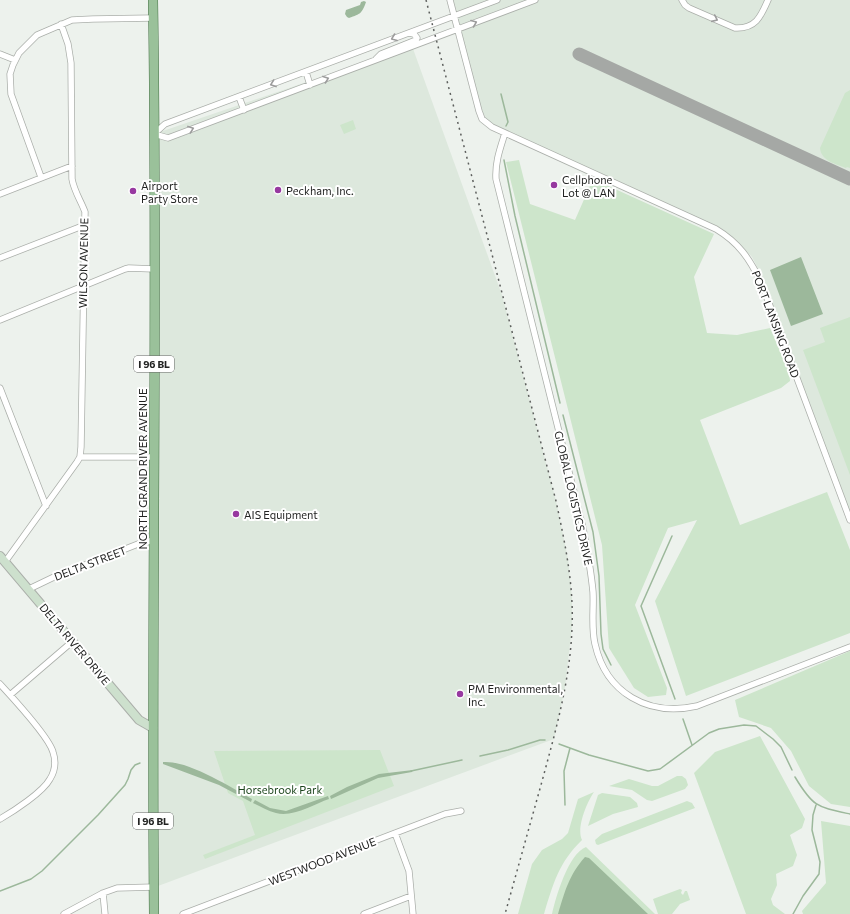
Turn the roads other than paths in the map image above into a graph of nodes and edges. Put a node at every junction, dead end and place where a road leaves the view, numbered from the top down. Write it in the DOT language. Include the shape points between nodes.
graph roads {
  1 [pos="153,0"];
  2 [pos="450,0"];
  3 [pos="496,0"];
  4 [pos="535,0"];
  5 [pos="682,0"];
  6 [pos="768,0"];
  7 [pos="455,16"];
  8 [pos="153,18"];
  9 [pos="61,24"];
  10 [pos="458,29"];
  11 [pos="408,33"];
  12 [pos="0,54"];
  13 [pos="15,60"];
  14 [pos="373,62"];
  15 [pos="306,72"];
  16 [pos="310,85"];
  17 [pos="239,97"];
  18 [pos="244,110"];
  19 [pos="505,133"];
  20 [pos="154,134"];
  21 [pos="72,166"];
  22 [pos="41,177"];
  23 [pos="0,194"];
  24 [pos="85,225"];
  25 [pos="0,258"];
  26 [pos="154,269"];
  27 [pos="83,287"];
  28 [pos="0,320"];
  29 [pos="0,388"];
  30 [pos="80,457"];
  31 [pos="154,457"];
  32 [pos="46,506"];
  33 [pos="850,520"];
  34 [pos="154,540"];
  35 [pos="2,559"];
  36 [pos="29,589"];
  37 [pos="73,641"];
  38 [pos="850,646"];
  39 [pos="0,684"];
  40 [pos="10,695"];
  41 [pos="153,728"];
  42 [pos="461,811"];
  43 [pos="0,819"];
  44 [pos="395,834"];
  45 [pos="154,887"];
  46 [pos="103,893"];
  47 [pos="410,896"];
  48 [pos="64,914"];
  49 [pos="105,914"];
  50 [pos="154,914"];
  51 [pos="184,914"];
  52 [pos="364,914"];
  53 [pos="413,914"];
  1 -- 8 [label="main road, NORTH GRAND RIVER AVENUE / I 96 BL"];
  2 -- 7 [label="street, PORT LANSING ROAD"];
  3 -- 7 [label="street"];
  10 -- 4 [label="street, one-way"];
  5 -- 6 [label="street, one-way" via="689,8 735,28 746,27 757,21"];
  7 -- 10 [label="street, PORT LANSING ROAD"];
  7 -- 11 [label="street"];
  8 -- 9 [label="street" via="82,19"];
  8 -- 20 [label="main road, NORTH GRAND RIVER AVENUE / I 96 BL"];
  9 -- 13 [label="street" via="37,34"];
  9 -- 21 [label="street, WILSON AVENUE" via="71,58"];
  10 -- 14 [label="street"];
  10 -- 19 [label="street, PORT LANSING ROAD" via="482,119"];
  11 -- 14 [label="street" via="416,35 416,40 381,54"];
  11 -- 15 [label="street, one-way"];
  12 -- 13 [label="street"];
  13 -- 22 [label="street" via="10,74 11,94"];
  16 -- 14 [label="street, one-way"];
  15 -- 16 [label="street"];
  15 -- 17 [label="street, one-way"];
  16 -- 18 [label="street"];
  17 -- 18 [label="street"];
  17 -- 20 [label="street" via="165,124"];
  20 -- 18 [label="street, one-way" via="168,138"];
  19 -- 33 [label="street, PORT LANSING ROAD" via="716,229 728,236 740,249 761,282"];
  19 -- 38 [label="street, GLOBAL LOGISTICS DRIVE" via="495,167 496,179 583,528 592,585 594,642 605,670 614,683 634,699 649,706 686,708 697,706"];
  20 -- 26 [label="main road, NORTH GRAND RIVER AVENUE / I 96 BL"];
  21 -- 22 [label="street"];
  21 -- 24 [label="street, WILSON AVENUE" via="73,186 83,208"];
  22 -- 23 [label="street"];
  24 -- 25 [label="street"];
  24 -- 27 [label="street, WILSON AVENUE"];
  26 -- 27 [label="street" via="129,268"];
  26 -- 31 [label="main road, NORTH GRAND RIVER AVENUE / I 96 BL"];
  27 -- 28 [label="street"];
  27 -- 30 [label="street, WILSON AVENUE"];
  29 -- 32 [label="street"];
  30 -- 31 [label="street"];
  30 -- 32 [label="street"];
  31 -- 34 [label="main road, NORTH GRAND RIVER AVENUE / I 96 BL"];
  32 -- 35 [label="street"];
  34 -- 36 [label="street, DELTA STREET" via="54,576"];
  34 -- 41 [label="main road, NORTH GRAND RIVER AVENUE / I 96 BL"];
  35 -- 36 [label="street, DELTA RIVER DRIVE"];
  36 -- 37 [label="street, DELTA RIVER DRIVE"];
  37 -- 40 [label="street"];
  37 -- 41 [label="street, DELTA RIVER DRIVE" via="139,720"];
  39 -- 40 [label="street"];
  40 -- 43 [label="street" via="51,745 55,766 51,779 42,789"];
  41 -- 45 [label="main road, NORTH GRAND RIVER AVENUE / I 96 BL"];
  42 -- 44 [label="street, WESTWOOD AVENUE" via="446,814"];
  44 -- 47 [label="street" via="409,871"];
  44 -- 51 [label="street, WESTWOOD AVENUE"];
  45 -- 46 [label="street" via="122,887"];
  45 -- 50 [label="main road, NORTH GRAND RIVER AVENUE / I 96 BL"];
  46 -- 48 [label="street"];
  46 -- 49 [label="street"];
  47 -- 52 [label="street"];
  47 -- 53 [label="street"];
}
